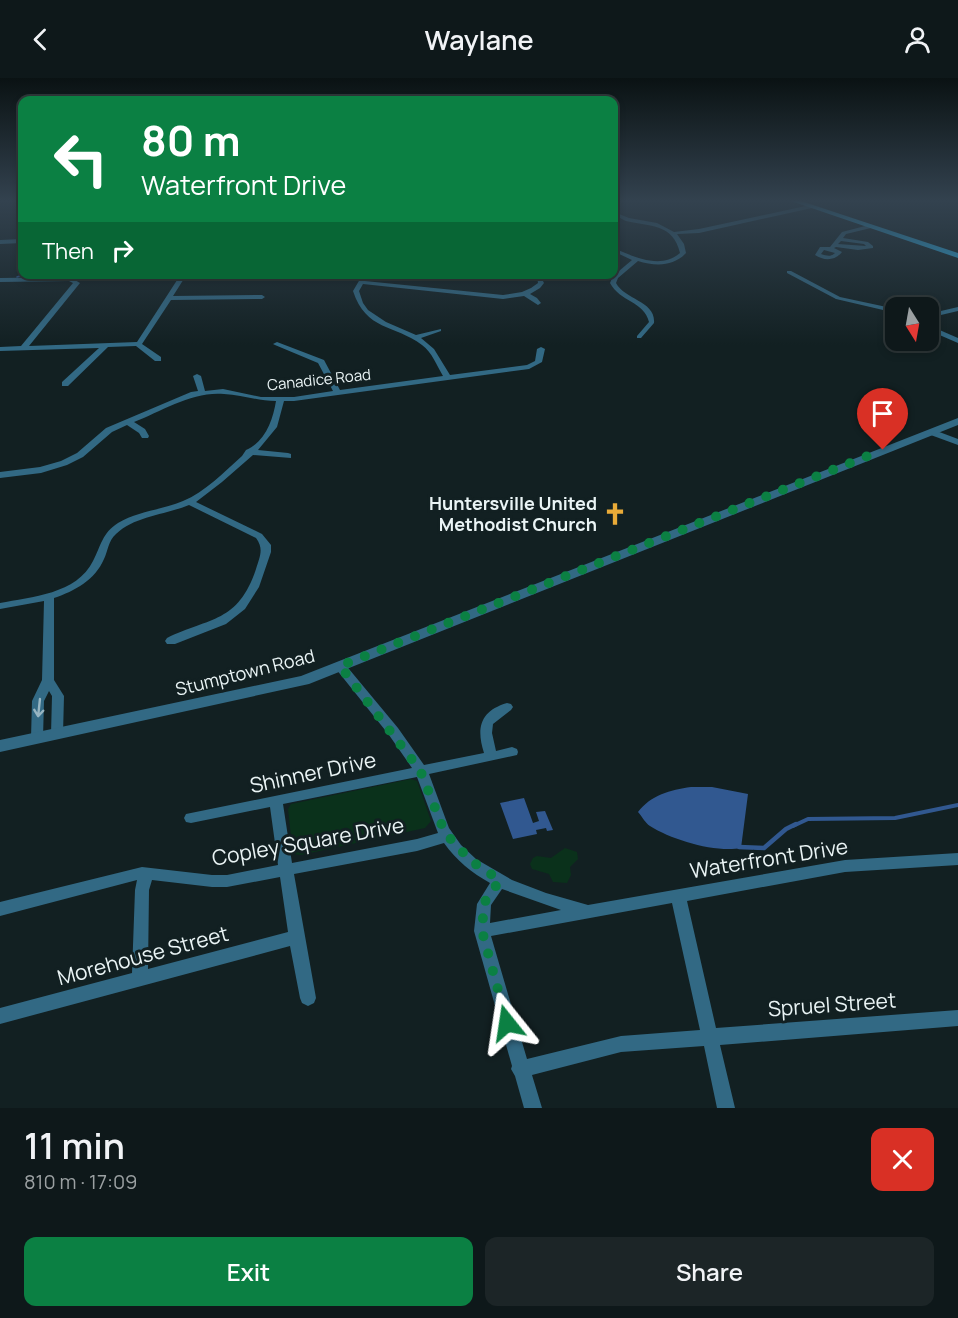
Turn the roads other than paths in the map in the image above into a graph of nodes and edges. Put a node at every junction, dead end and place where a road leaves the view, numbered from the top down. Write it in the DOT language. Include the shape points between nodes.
graph roads {
  1 [pos="683,249"];
  2 [pos="937,249"];
  3 [pos="618,253"];
  4 [pos="958,256"];
  5 [pos="636,260"];
  6 [pos="789,272"];
  7 [pos="618,275"];
  8 [pos="181,279"];
  9 [pos="362,279"];
  10 [pos="539,279"];
  11 [pos="615,279"];
  12 [pos="0,280"];
  13 [pos="360,282"];
  14 [pos="525,294"];
  15 [pos="262,297"];
  16 [pos="168,298"];
  17 [pos="538,303"];
  18 [pos="885,309"];
  19 [pos="958,309"];
  20 [pos="944,312"];
  21 [pos="939,313"];
  22 [pos="958,318"];
  23 [pos="439,330"];
  24 [pos="939,332"];
  25 [pos="639,337"];
  26 [pos="416,338"];
  27 [pos="956,339"];
  28 [pos="137,344"];
  29 [pos="277,344"];
  30 [pos="105,346"];
  31 [pos="24,347"];
  32 [pos="0,349"];
  33 [pos="541,349"];
  34 [pos="158,359"];
  35 [pos="196,376"];
  36 [pos="448,378"];
  37 [pos="65,384"];
  38 [pos="202,392"];
  39 [pos="338,393"];
  40 [pos="280,400"];
  41 [pos="958,421"];
  42 [pos="128,422"];
  43 [pos="931,432"];
  44 [pos="145,436"];
  45 [pos="958,442"];
  46 [pos="249,452"];
  47 [pos="288,456"];
  48 [pos="0,475"];
  49 [pos="189,502"];
  50 [pos="50,596"];
  51 [pos="0,606"];
  52 [pos="171,641"];
  53 [pos="340,666"];
  54 [pos="48,680"];
  55 [pos="507,707"];
  56 [pos="57,734"];
  57 [pos="37,738"];
  58 [pos="0,746"];
  59 [pos="512,752"];
  60 [pos="491,756"];
  61 [pos="420,770"];
  62 [pos="276,801"];
  63 [pos="191,818"];
  64 [pos="447,836"];
  65 [pos="958,859"];
  66 [pos="286,869"];
  67 [pos="146,873"];
  68 [pos="500,880"];
  69 [pos="678,895"];
  70 [pos="0,909"];
  71 [pos="587,911"];
  72 [pos="482,931"];
  73 [pos="297,936"];
  74 [pos="141,979"];
  75 [pos="308,998"];
  76 [pos="0,1016"];
  77 [pos="958,1018"];
  78 [pos="710,1037"];
  79 [pos="520,1069"];
  80 [pos="533,1108"];
  81 [pos="726,1108"];
  1 -- 5 [label="street" via="680,257 661,262"];
  2 -- 4 [label="main road"];
  3 -- 5 [label="street"];
  5 -- 7 [label="street"];
  6 -- 18 [label="street" via="838,298"];
  8 -- 16 [label="street"];
  9 -- 13 [label="street"];
  10 -- 14 [label="street" via="541,284"];
  11 -- 25 [label="street" via="620,294 651,315 652,322"];
  12 -- 31 [label="street" via="70,279 77,283"];
  13 -- 14 [label="street" via="500,297"];
  13 -- 26 [label="street" via="357,295 369,317"];
  14 -- 17 [label="street"];
  15 -- 16 [label="street"];
  16 -- 28 [label="street" via="144,339"];
  19 -- 20 [label="street"];
  20 -- 21 [label="street"];
  20 -- 22 [label="street"];
  23 -- 26 [label="street"];
  24 -- 27 [label="street"];
  26 -- 36 [label="street" via="428,346"];
  28 -- 30 [label="street"];
  28 -- 34 [label="street"];
  29 -- 39 [label="street" via="321,362"];
  30 -- 31 [label="street"];
  30 -- 37 [label="street"];
  31 -- 32 [label="street"];
  33 -- 36 [label="street, Canadice Road" via="540,358 532,366"];
  35 -- 38 [label="street"];
  36 -- 39 [label="street, Canadice Road"];
  38 -- 40 [label="street, Canadice Road" via="224,391"];
  38 -- 42 [label="street, Canadice Road"];
  39 -- 40 [label="street, Canadice Road"];
  40 -- 46 [label="street" via="272,430"];
  41 -- 43 [label="street, Stumptown Road"];
  42 -- 44 [label="street"];
  42 -- 48 [label="street, Canadice Road" via="100,435 84,452 64,463"];
  43 -- 45 [label="street"];
  43 -- 53 [label="street, Stumptown Road"];
  46 -- 47 [label="street"];
  46 -- 49 [label="street" via="206,492"];
  49 -- 50 [label="street" via="120,526 103,544 89,574"];
  49 -- 52 [label="street" via="259,536 266,552 251,595 240,609 220,622"];
  50 -- 51 [label="street"];
  50 -- 54 [label="street"];
  53 -- 56 [label="street, Stumptown Road" via="282,686"];
  53 -- 61 [label="street, Waterfront Drive"];
  54 -- 56 [label="street" via="58,696"];
  54 -- 57 [label="street, one-way" via="38,701"];
  55 -- 60 [label="street" via="493,714 487,723 484,734"];
  56 -- 57 [label="street, Stumptown Road"];
  57 -- 58 [label="street, Stumptown Road"];
  59 -- 60 [label="street, Shinner Drive"];
  60 -- 61 [label="street, Shinner Drive"];
  61 -- 62 [label="street, Shinner Drive"];
  61 -- 64 [label="street, Waterfront Drive"];
  62 -- 63 [label="street, Shinner Drive"];
  62 -- 66 [label="street"];
  64 -- 66 [label="street, Copley Square Drive"];
  64 -- 68 [label="street, Waterfront Drive" via="471,861"];
  65 -- 69 [label="street, Waterfront Drive" via="845,866"];
  66 -- 67 [label="street, Copley Square Drive" via="217,881"];
  66 -- 73 [label="street"];
  67 -- 70 [label="street, Copley Square Drive"];
  67 -- 74 [label="street" via="142,890"];
  68 -- 71 [label="street, Waterfront Drive" via="523,893"];
  68 -- 72 [label="street" via="484,903"];
  69 -- 71 [label="street, Waterfront Drive"];
  69 -- 78 [label="street"];
  71 -- 72 [label="street, Waterfront Drive"];
  72 -- 79 [label="street"];
  73 -- 74 [label="street, Morehouse Street"];
  73 -- 75 [label="street"];
  74 -- 76 [label="street, Morehouse Street"];
  77 -- 78 [label="street, Spruel Street"];
  78 -- 79 [label="street, Spruel Street" via="621,1044"];
  78 -- 81 [label="street"];
  79 -- 80 [label="street"];
}
